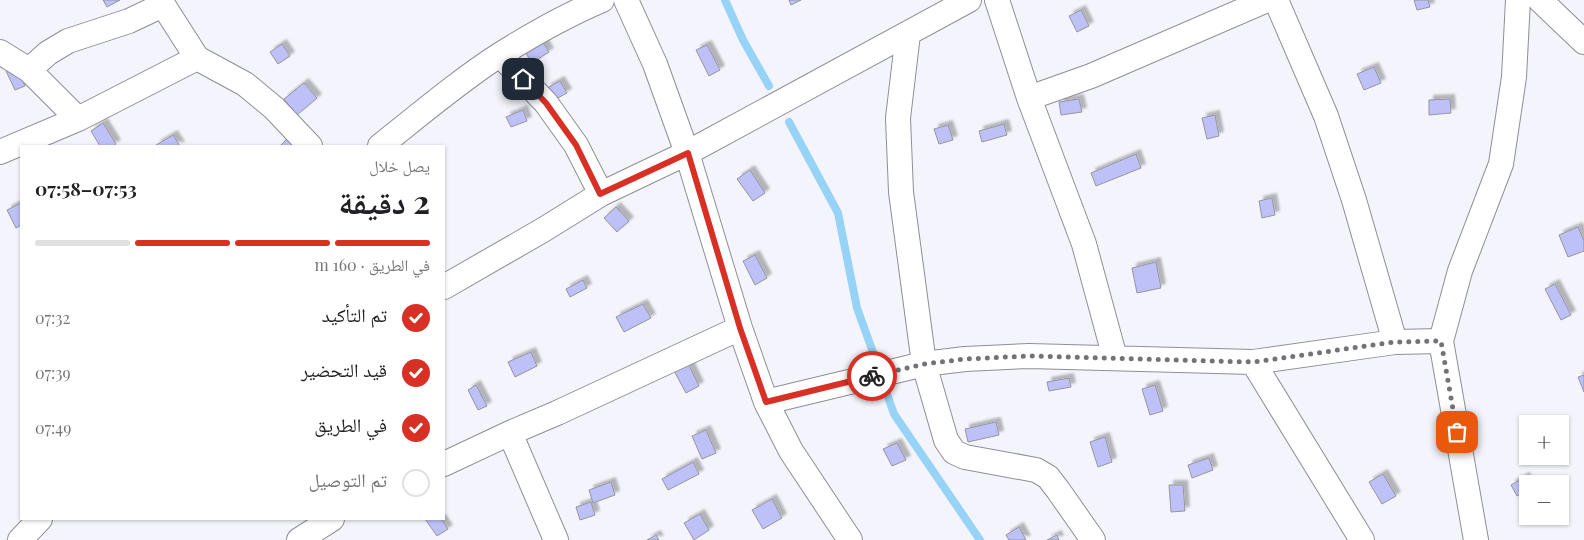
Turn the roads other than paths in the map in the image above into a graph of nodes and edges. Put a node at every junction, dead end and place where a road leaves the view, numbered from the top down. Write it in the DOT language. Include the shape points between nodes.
graph roads {
  1 [pos="602,0"];
  2 [pos="626,0"];
  3 [pos="969,0"];
  4 [pos="997,0"];
  5 [pos="1267,0"];
  6 [pos="1276,0"];
  7 [pos="1518,0"];
  8 [pos="1540,0"];
  9 [pos="162,3"];
  10 [pos="908,34"];
  11 [pos="1584,42"];
  12 [pos="0,52"];
  13 [pos="500,55"];
  14 [pos="197,58"];
  15 [pos="28,70"];
  16 [pos="1029,98"];
  17 [pos="78,119"];
  18 [pos="309,145"];
  19 [pos="381,145"];
  20 [pos="0,152"];
  21 [pos="688,153"];
  22 [pos="600,194"];
  23 [pos="445,286"];
  24 [pos="740,328"];
  25 [pos="1441,341"];
  26 [pos="1395,342"];
  27 [pos="1115,358"];
  28 [pos="1253,362"];
  29 [pos="924,364"];
  30 [pos="766,402"];
  31 [pos="510,433"];
  32 [pos="445,464"];
  33 [pos="39,520"];
  34 [pos="330,520"];
  35 [pos="20,540"];
  36 [pos="299,540"];
  37 [pos="556,540"];
  38 [pos="850,540"];
  39 [pos="1093,540"];
  40 [pos="1362,540"];
  41 [pos="1476,540"];
  1 -- 13 [label="street"];
  2 -- 21 [label="street" via="655,64"];
  3 -- 10 [label="street"];
  4 -- 16 [label="street"];
  5 -- 16 [label="street" via="1091,76"];
  6 -- 26 [label="street" via="1326,116"];
  7 -- 25 [label="street" via="1514,77 1501,164 1460,272"];
  8 -- 11 [label="street"];
  9 -- 14 [label="street"];
  9 -- 15 [label="street" via="130,20 68,41"];
  10 -- 21 [label="street"];
  10 -- 29 [label="street" via="898,118 901,192"];
  12 -- 15 [label="street"];
  13 -- 19 [label="street"];
  13 -- 22 [label="street" via="546,103 576,145"];
  14 -- 17 [label="street"];
  14 -- 18 [label="street" via="246,84"];
  15 -- 17 [label="street"];
  16 -- 27 [label="street" via="1084,244"];
  17 -- 20 [label="street"];
  21 -- 22 [label="street"];
  21 -- 24 [label="street"];
  22 -- 23 [label="street"];
  24 -- 30 [label="street"];
  24 -- 31 [label="street"];
  25 -- 26 [label="street"];
  25 -- 41 [label="street"];
  26 -- 28 [label="street"];
  27 -- 28 [label="street"];
  27 -- 29 [label="street" via="1029,356"];
  28 -- 40 [label="street"];
  29 -- 30 [label="street"];
  29 -- 39 [label="street" via="946,440 954,452 965,457 1036,470 1058,490"];
  30 -- 38 [label="street" via="791,451"];
  31 -- 32 [label="street"];
  31 -- 37 [label="street"];
  33 -- 35 [label="street"];
  34 -- 36 [label="street"];
}
